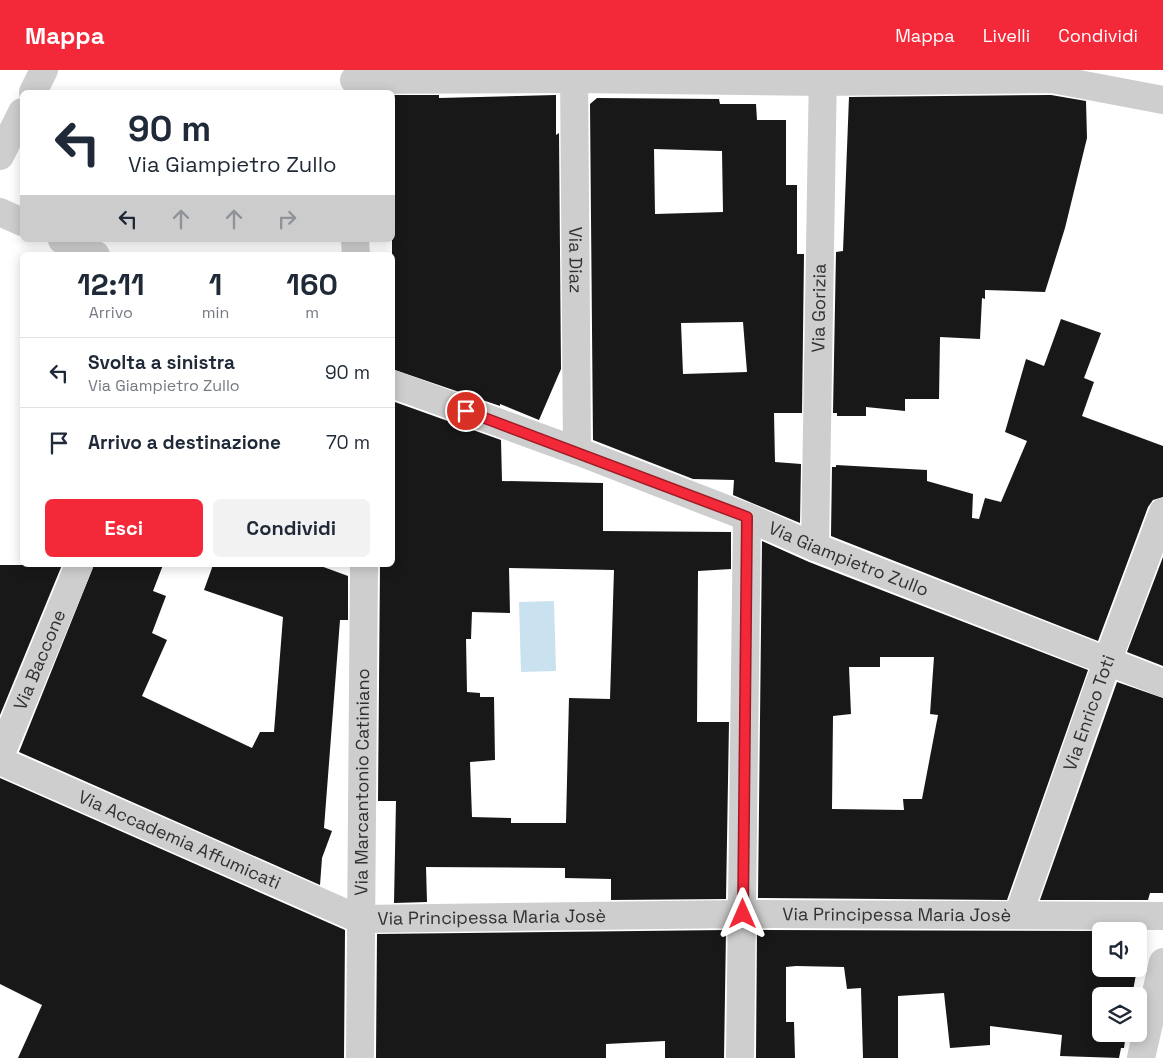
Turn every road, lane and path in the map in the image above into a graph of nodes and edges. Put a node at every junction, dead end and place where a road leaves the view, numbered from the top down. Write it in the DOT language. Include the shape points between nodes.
graph roads {
  1 [pos="44,70"];
  2 [pos="574,74"];
  3 [pos="823,76"];
  4 [pos="354,81"];
  5 [pos="34,90"];
  6 [pos="1163,100"];
  7 [pos="20,116"];
  8 [pos="0,156"];
  9 [pos="0,212"];
  10 [pos="20,221"];
  11 [pos="67,242"];
  12 [pos="89,252"];
  13 [pos="395,385"];
  14 [pos="576,451"];
  15 [pos="1163,512"];
  16 [pos="747,517"];
  17 [pos="815,547"];
  18 [pos="78,567"];
  19 [pos="358,567"];
  20 [pos="1107,662"];
  21 [pos="1163,683"];
  22 [pos="0,756"];
  23 [pos="0,760"];
  24 [pos="1019,913"];
  25 [pos="743,914"];
  26 [pos="1163,916"];
  27 [pos="359,919"];
  28 [pos="1163,962"];
  29 [pos="360,1058"];
  30 [pos="740,1058"];
  31 [pos="1141,1058"];
  1 -- 5 [label="street"];
  2 -- 3 [label="street"];
  2 -- 4 [label="street"];
  2 -- 14 [label="street, Via Diaz"];
  3 -- 6 [label="street" via="1052,79"];
  3 -- 17 [label="street, Via Gorizia"];
  7 -- 8 [label="street"];
  9 -- 10 [label="street"];
  11 -- 12 [label="street"];
  13 -- 14 [label="street, Via Giampietro Zullo"];
  14 -- 16 [label="street, Via Giampietro Zullo"];
  15 -- 20 [label="street, Via Enrico Toti"];
  16 -- 17 [label="street, Via Giampietro Zullo"];
  16 -- 25 [label="street"];
  17 -- 20 [label="street, Via Giampietro Zullo"];
  18 -- 22 [label="street, Via Baccone"];
  19 -- 27 [label="street, Via Marcantonio Catiniano"];
  20 -- 21 [label="street, Via Giampietro Zullo"];
  20 -- 24 [label="street, Via Enrico Toti"];
  23 -- 27 [label="street, Via Accademia Affumicati"];
  24 -- 25 [label="street, Via Principessa Maria Josè"];
  24 -- 26 [label="street, Via Principessa Maria Josè"];
  25 -- 27 [label="street, Via Principessa Maria Josè"];
  25 -- 30 [label="street"];
  27 -- 29 [label="street, Via Marcantonio Catiniano"];
  28 -- 31 [label="street"];
}
